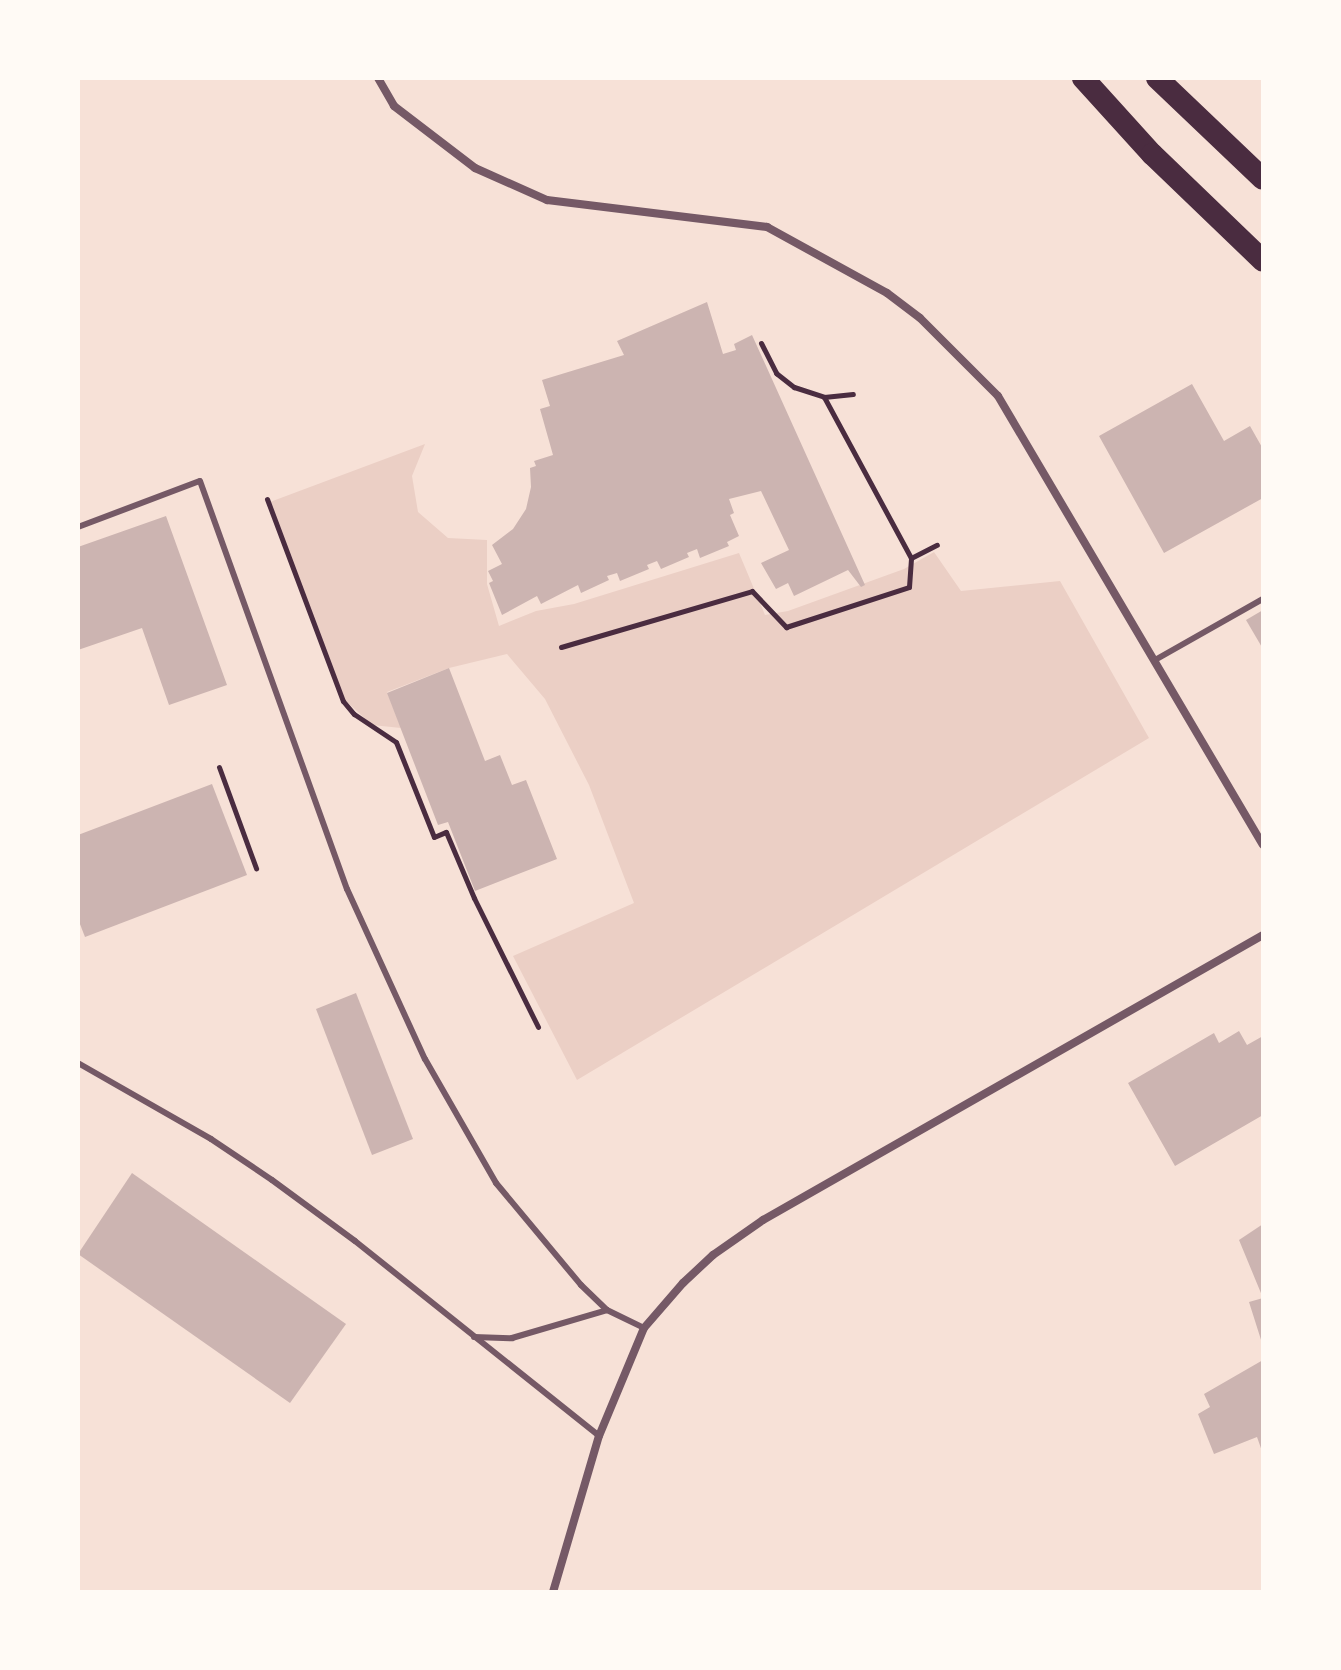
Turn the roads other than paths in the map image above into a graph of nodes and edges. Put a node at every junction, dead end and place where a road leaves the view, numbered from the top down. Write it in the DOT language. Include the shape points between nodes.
graph roads {
  1 [pos="378,78"];
  2 [pos="1083,78"];
  3 [pos="1157,78"];
  4 [pos="1263,179"];
  5 [pos="1263,261"];
  6 [pos="78,527"];
  7 [pos="1263,599"];
  8 [pos="1155,660"];
  9 [pos="1263,845"];
  10 [pos="1263,935"];
  11 [pos="78,1063"];
  12 [pos="607,1310"];
  13 [pos="644,1328"];
  14 [pos="474,1337"];
  15 [pos="599,1436"];
  16 [pos="553,1592"];
  1 -- 8 [label="street" via="394,106 475,168 547,200 767,227 875,286 920,318 998,396"];
  2 -- 5 [label="highway" via="1152,154"];
  3 -- 4 [label="highway"];
  6 -- 12 [label="lane" via="200,481 347,889 425,1059 496,1183"];
  7 -- 8 [label="lane"];
  8 -- 9 [label="street"];
  10 -- 13 [label="street" via="763,1220 713,1255"];
  11 -- 14 [label="lane" via="272,1180"];
  12 -- 13 [label="lane"];
  12 -- 14 [label="lane" via="512,1338"];
  13 -- 15 [label="street"];
  14 -- 15 [label="lane"];
  15 -- 16 [label="street"];
}
